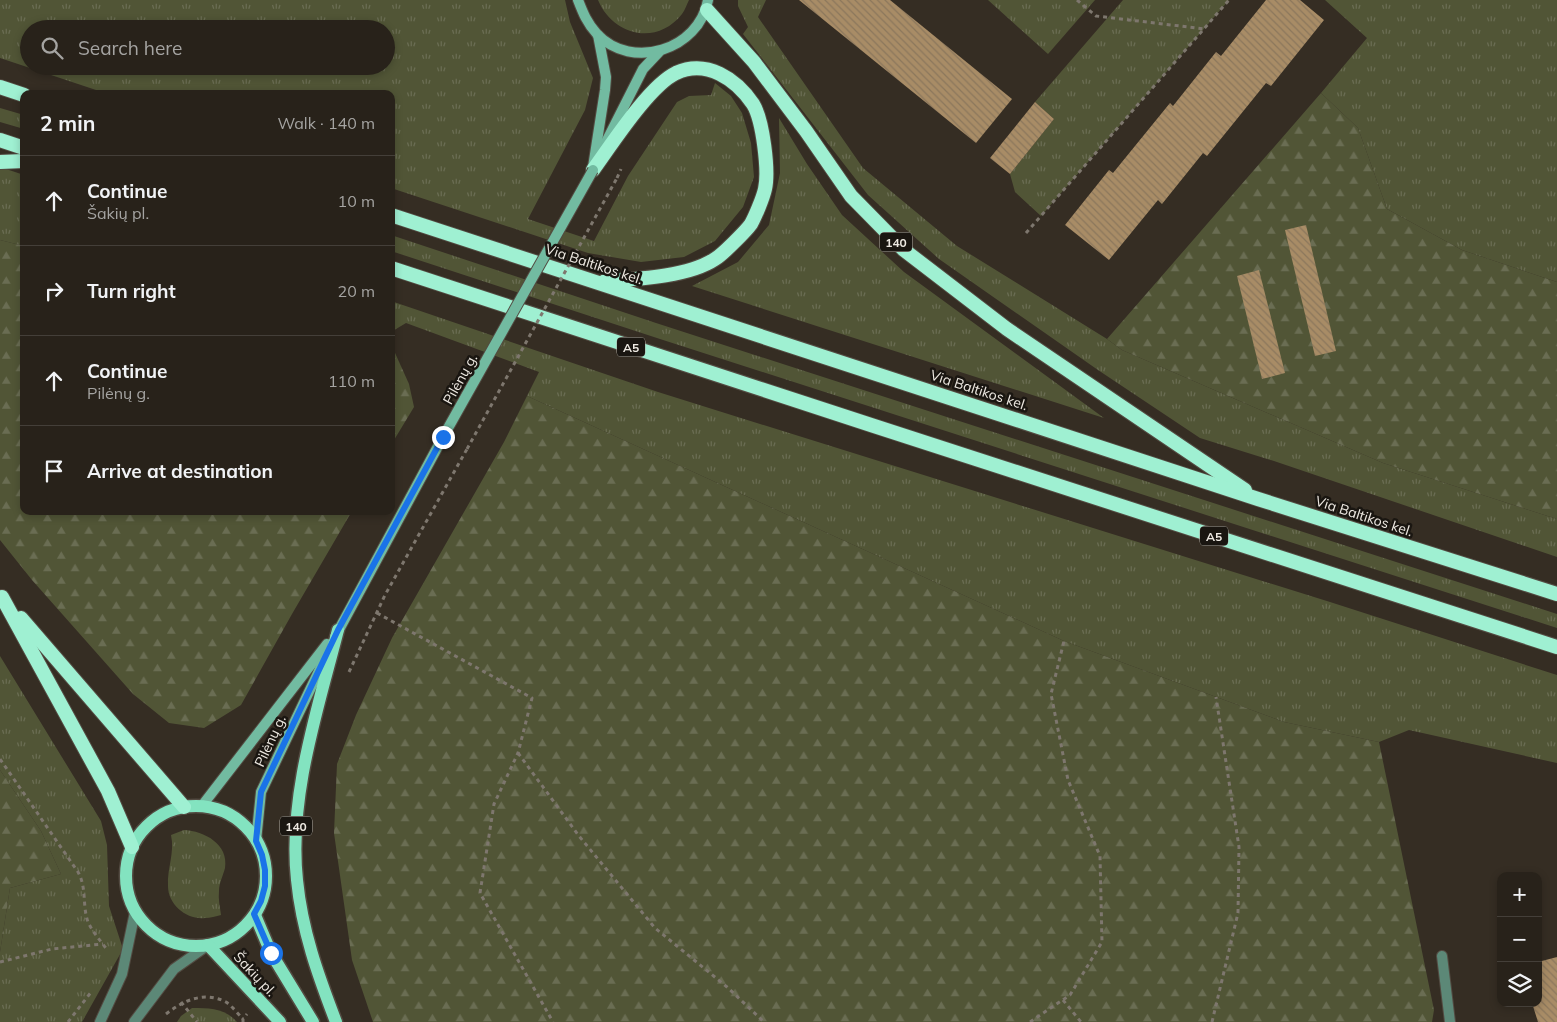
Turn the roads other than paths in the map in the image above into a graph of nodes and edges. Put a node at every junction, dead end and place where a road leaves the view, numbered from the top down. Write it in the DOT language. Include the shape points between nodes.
graph roads {
  1 [pos="578,0"];
  2 [pos="708,5"];
  3 [pos="598,35"];
  4 [pos="660,52"];
  5 [pos="0,87"];
  6 [pos="20,94"];
  7 [pos="0,140"];
  8 [pos="20,147"];
  9 [pos="20,161"];
  10 [pos="0,162"];
  11 [pos="593,170"];
  12 [pos="395,216"];
  13 [pos="395,269"];
  14 [pos="597,282"];
  15 [pos="1258,499"];
  16 [pos="1557,594"];
  17 [pos="1,595"];
  18 [pos="338,630"];
  19 [pos="1557,647"];
  20 [pos="184,807"];
  21 [pos="201,807"];
  22 [pos="256,841"];
  23 [pos="132,847"];
  24 [pos="135,912"];
  25 [pos="254,914"];
  26 [pos="208,946"];
  27 [pos="1442,956"];
  28 [pos="100,1022"];
  29 [pos="134,1022"];
  30 [pos="280,1022"];
  31 [pos="313,1022"];
  32 [pos="336,1022"];
  33 [pos="1450,1022"];
  1 -- 3 [label="main road" via="585,19"];
  2 -- 4 [label="main road" via="696,28 680,43"];
  2 -- 15 [label="highway, 140" via="806,131 851,196 904,250 1007,329"];
  3 -- 4 [label="main road" via="616,47 638,53"];
  3 -- 11 [label="main road, Pilėnų g." via="606,90"];
  4 -- 11 [label="main road, Pilėnų g." via="643,69"];
  5 -- 6 [label="highway"];
  7 -- 8 [label="highway"];
  9 -- 10 [label="highway"];
  11 -- 14 [label="highway, 140" via="646,98 676,73 692,69 709,68 732,80 754,105 766,146 765,189 750,225 716,259 687,271 645,279"];
  11 -- 18 [label="main road, Pilėnų g. / 140, bridge"];
  12 -- 14 [label="highway, Via Baltikos kel."];
  13 -- 19 [label="highway, A5"];
  14 -- 15 [label="highway, Via Baltikos kel."];
  15 -- 16 [label="highway, Via Baltikos kel."];
  17 -- 20 [label="highway"];
  17 -- 23 [label="highway" via="108,791"];
  18 -- 21 [label="main road, Pilėnų g."];
  18 -- 22 [label="main road, Pilėnų g." via="261,792"];
  18 -- 32 [label="main road, 140" via="306,753 295,828 296,879 306,931 314,965"];
  20 -- 21 [label="main road"];
  20 -- 23 [label="main road" via="153,821"];
  21 -- 22 [label="main road" via="232,817 246,827"];
  22 -- 25 [label="main road" via="265,870 265,886"];
  23 -- 24 [label="main road" via="126,880"];
  24 -- 26 [label="main road" via="146,926 167,940"];
  24 -- 28 [label="street" via="122,974"];
  25 -- 26 [label="main road" via="234,935"];
  25 -- 31 [label="main road, Šakių pl." via="271,953"];
  26 -- 29 [label="street" via="174,969"];
  26 -- 30 [label="main road, Šakių pl."];
  27 -- 33 [label="street"];
}
